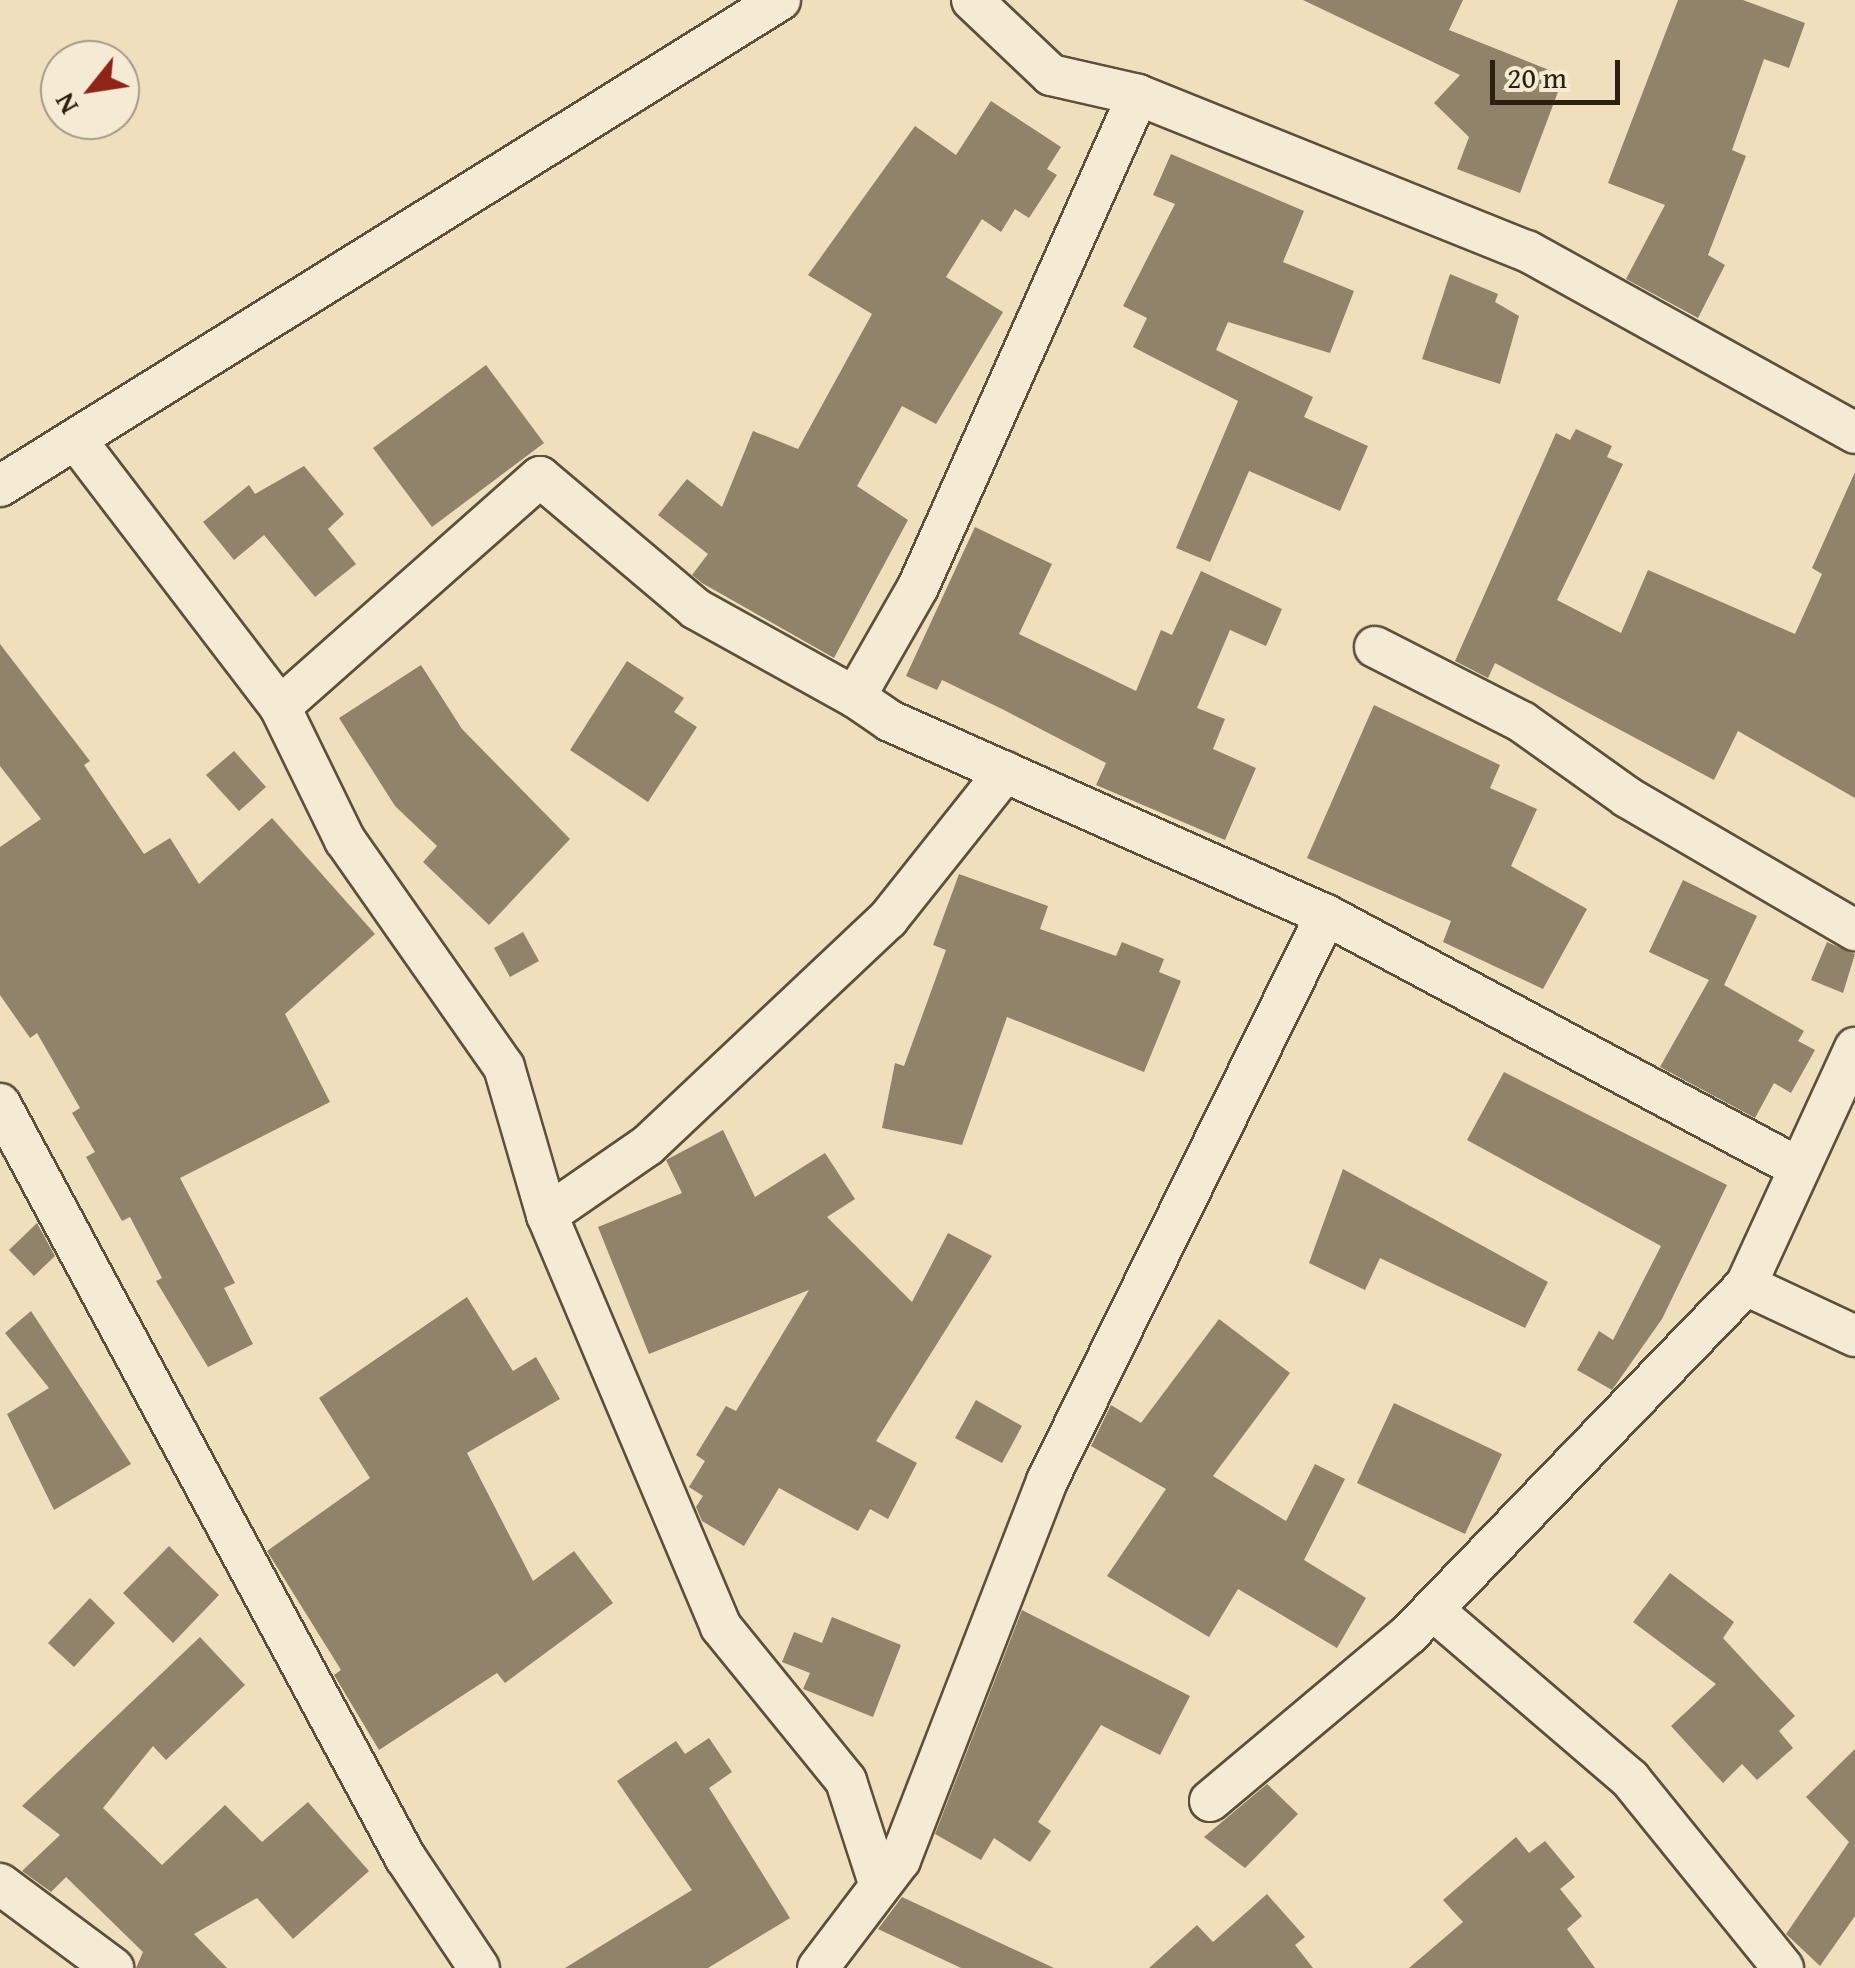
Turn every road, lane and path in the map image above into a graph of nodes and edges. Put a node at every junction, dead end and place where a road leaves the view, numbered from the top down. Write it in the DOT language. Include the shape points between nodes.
graph roads {
  1 [pos="780,0"];
  2 [pos="972,0"];
  3 [pos="1138,95"];
  4 [pos="1855,433"];
  5 [pos="76,440"];
  6 [pos="0,486"];
  7 [pos="1375,647"];
  8 [pos="855,697"];
  9 [pos="280,707"];
  10 [pos="1005,772"];
  11 [pos="1326,916"];
  12 [pos="1855,930"];
  13 [pos="1855,1048"];
  14 [pos="0,1104"];
  15 [pos="1799,1168"];
  16 [pos="546,1215"];
  17 [pos="1746,1284"];
  18 [pos="1855,1336"];
  19 [pos="1433,1610"];
  20 [pos="846,1781"];
  21 [pos="1210,1801"];
  22 [pos="914,1824"];
  23 [pos="0,1884"];
  24 [pos="880,1886"];
  25 [pos="113,1968"];
  26 [pos="478,1968"];
  27 [pos="818,1968"];
  28 [pos="1783,1968"];
  1 -- 5 [label="street"];
  2 -- 3 [label="street" via="1051,75"];
  3 -- 4 [label="street" via="1527,251"];
  3 -- 8 [label="street" via="918,587"];
  5 -- 6 [label="street"];
  5 -- 9 [label="street"];
  7 -- 12 [label="street" via="1522,722 1627,797"];
  8 -- 9 [label="street" via="696,608 540,477"];
  8 -- 10 [label="street"];
  9 -- 16 [label="street" via="345,840 504,1067"];
  10 -- 11 [label="street"];
  10 -- 16 [label="street" via="888,919 648,1145"];
  11 -- 15 [label="street"];
  11 -- 22 [label="street" via="1047,1481"];
  13 -- 15 [label="street"];
  14 -- 26 [label="street" via="396,1840"];
  15 -- 17 [label="street"];
  16 -- 20 [label="street" via="721,1627"];
  17 -- 18 [label="street"];
  17 -- 19 [label="street"];
  19 -- 21 [label="street"];
  19 -- 28 [label="street" via="1630,1780"];
  20 -- 22 [label="street"];
  20 -- 24 [label="street"];
  22 -- 24 [label="street"];
  23 -- 25 [label="street"];
  24 -- 27 [label="street"];
}
